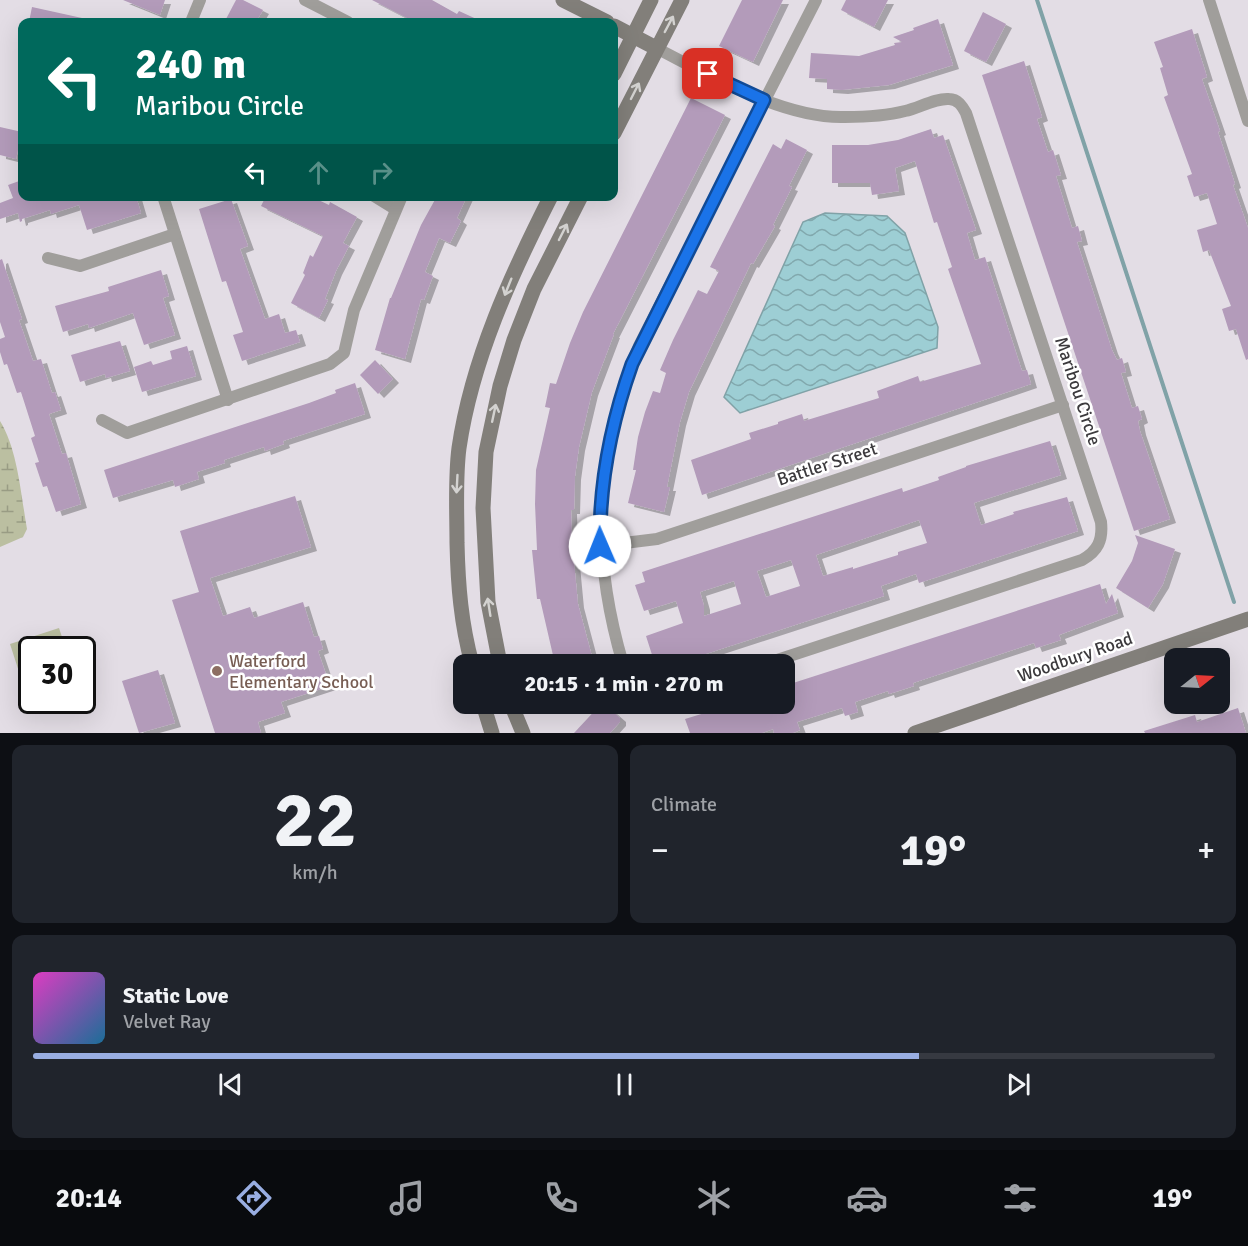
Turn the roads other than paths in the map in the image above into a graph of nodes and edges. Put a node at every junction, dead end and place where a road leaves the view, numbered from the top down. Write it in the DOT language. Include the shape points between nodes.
graph roads {
  1 [pos="200,0"];
  2 [pos="305,0"];
  3 [pos="563,0"];
  4 [pos="651,0"];
  5 [pos="682,0"];
  6 [pos="816,0"];
  7 [pos="1209,0"];
  8 [pos="193,18"];
  9 [pos="340,18"];
  10 [pos="600,18"];
  11 [pos="618,28"];
  12 [pos="633,36"];
  13 [pos="656,48"];
  14 [pos="618,66"];
  15 [pos="764,100"];
  16 [pos="1248,121"];
  17 [pos="618,125"];
  18 [pos="165,201"];
  19 [pos="382,201"];
  20 [pos="399,201"];
  21 [pos="548,201"];
  22 [pos="578,201"];
  23 [pos="395,209"];
  24 [pos="175,234"];
  25 [pos="48,258"];
  26 [pos="228,400"];
  27 [pos="1063,405"];
  28 [pos="102,420"];
  29 [pos="600,546"];
  30 [pos="1248,619"];
  31 [pos="470,654"];
  32 [pos="498,654"];
  33 [pos="620,654"];
  34 [pos="795,654"];
  35 [pos="486,714"];
  36 [pos="514,714"];
  37 [pos="492,733"];
  38 [pos="523,733"];
  39 [pos="915,733"];
  1 -- 8 [label="street"];
  2 -- 9 [label="street"];
  3 -- 10 [label="street"];
  4 -- 12 [label="street"];
  13 -- 5 [label="street, one-way"];
  6 -- 15 [label="street"];
  7 -- 16 [label="street"];
  11 -- 12 [label="street, Maribou Circle"];
  12 -- 13 [label="street, Maribou Circle"];
  12 -- 14 [label="street"];
  13 -- 15 [label="street, Maribou Circle"];
  17 -- 13 [label="street, one-way"];
  15 -- 27 [label="street, Maribou Circle" via="812,114 842,117 891,114 944,99 960,103"];
  15 -- 29 [label="street" via="632,364 608,446"];
  18 -- 24 [label="street"];
  19 -- 23 [label="street"];
  20 -- 23 [label="street"];
  21 -- 31 [label="street, one-way" via="485,342 459,448 458,596"];
  32 -- 22 [label="street, one-way" via="488,602 483,508 486,452 514,340 534,289"];
  23 -- 26 [label="street" via="354,310 344,353 330,364"];
  24 -- 25 [label="street" via="80,266"];
  24 -- 26 [label="street"];
  26 -- 28 [label="street" via="127,433"];
  27 -- 29 [label="street, Battler Street" via="657,539"];
  27 -- 34 [label="street, Maribou Circle" via="1101,522 1099,544 1089,556"];
  29 -- 33 [label="street" via="606,596"];
  30 -- 39 [label="street, Woodbury Road"];
  35 -- 37 [label="street"];
  36 -- 38 [label="street"];
}
